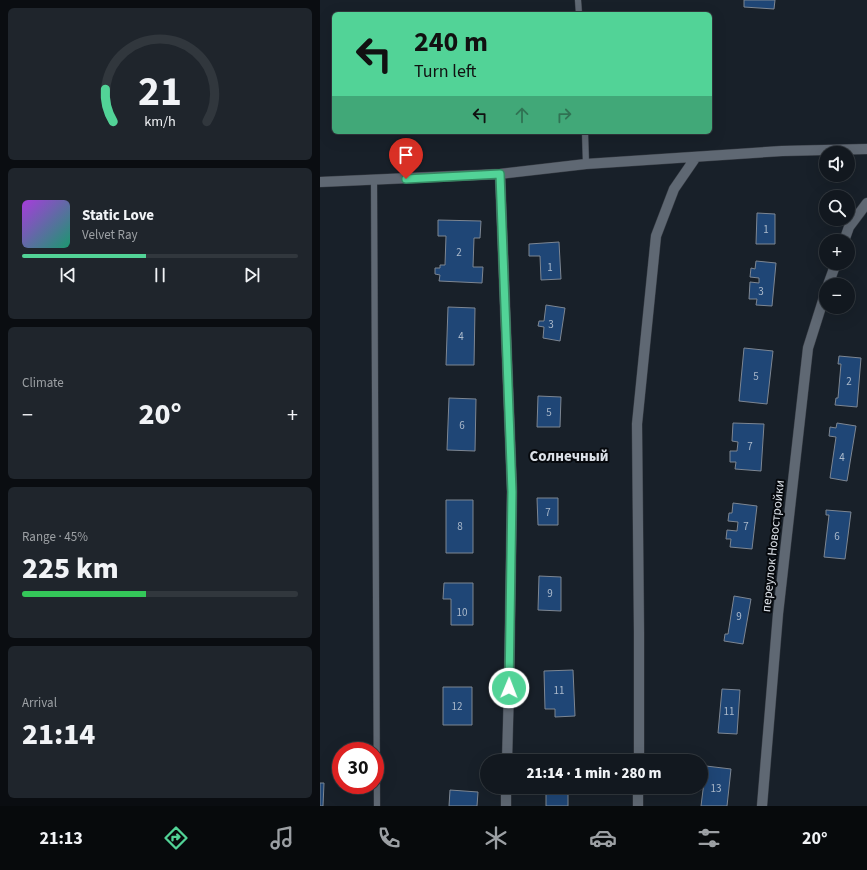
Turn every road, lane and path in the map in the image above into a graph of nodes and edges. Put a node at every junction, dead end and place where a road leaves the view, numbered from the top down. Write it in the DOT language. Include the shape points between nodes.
graph roads {
  1 [pos="578,0"];
  2 [pos="579,12"];
  3 [pos="585,134"];
  4 [pos="867,149"];
  5 [pos="696,157"];
  6 [pos="586,164"];
  7 [pos="500,174"];
  8 [pos="374,181"];
  9 [pos="320,182"];
  10 [pos="867,203"];
  11 [pos="846,234"];
  12 [pos="819,313"];
  13 [pos="507,754"];
  14 [pos="638,754"];
  15 [pos="506,794"];
  16 [pos="638,794"];
  17 [pos="377,806"];
  18 [pos="506,806"];
  19 [pos="638,806"];
  20 [pos="762,806"];
  1 -- 2 [label="lane"];
  3 -- 6 [label="lane"];
  4 -- 5 [label="street"];
  5 -- 6 [label="street"];
  5 -- 14 [label="street" via="674,189 656,236 637,424"];
  6 -- 7 [label="street"];
  7 -- 8 [label="street"];
  7 -- 13 [label="street" via="512,492"];
  8 -- 9 [label="street"];
  8 -- 17 [label="lane"];
  10 -- 11 [label="street"];
  12 -- 20 [label="street, переулок Новостройки" via="808,348 778,614"];
  15 -- 18 [label="street"];
  16 -- 19 [label="street"];
}
